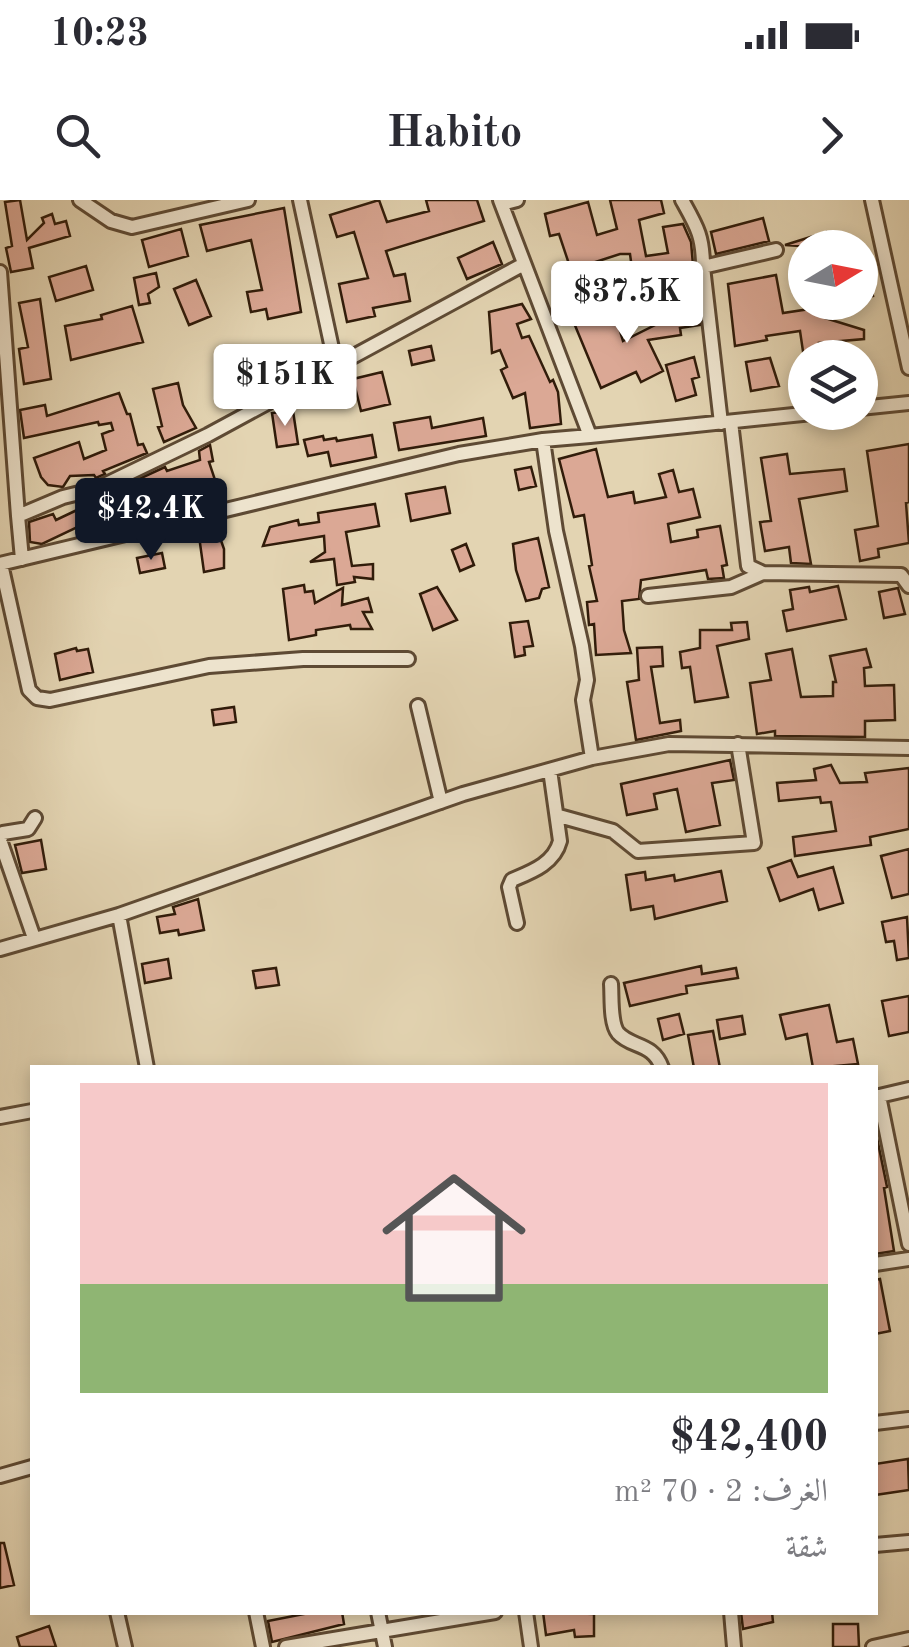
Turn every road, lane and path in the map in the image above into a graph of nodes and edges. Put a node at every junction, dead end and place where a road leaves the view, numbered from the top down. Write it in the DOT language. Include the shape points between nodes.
graph roads {
  1 [pos="80,200"];
  2 [pos="248,200"];
  3 [pos="300,200"];
  4 [pos="517,200"];
  5 [pos="682,200"];
  6 [pos="872,200"];
  7 [pos="501,202"];
  8 [pos="776,250"];
  9 [pos="524,264"];
  10 [pos="703,268"];
  11 [pos="0,272"];
  12 [pos="902,305"];
  13 [pos="336,367"];
  14 [pos="909,368"];
  15 [pos="909,403"];
  16 [pos="878,406"];
  17 [pos="788,416"];
  18 [pos="726,423"];
  19 [pos="590,436"];
  20 [pos="542,440"];
  21 [pos="18,516"];
  22 [pos="22,559"];
  23 [pos="0,564"];
  24 [pos="762,573"];
  25 [pos="909,586"];
  26 [pos="648,596"];
  27 [pos="408,659"];
  28 [pos="418,706"];
  29 [pos="738,744"];
  30 [pos="909,748"];
  31 [pos="592,758"];
  32 [pos="550,770"];
  33 [pos="441,802"];
  34 [pos="559,816"];
  35 [pos="35,818"];
  36 [pos="0,840"];
  37 [pos="119,915"];
  38 [pos="517,923"];
  39 [pos="34,938"];
  40 [pos="0,949"];
  41 [pos="611,984"];
  42 [pos="145,1065"];
  43 [pos="660,1065"];
  44 [pos="909,1089"];
  45 [pos="878,1097"];
  46 [pos="878,1102"];
  47 [pos="30,1111"];
  48 [pos="0,1117"];
  49 [pos="909,1244"];
  50 [pos="909,1259"];
  51 [pos="878,1264"];
  52 [pos="909,1419"];
  53 [pos="878,1423"];
  54 [pos="30,1468"];
  55 [pos="0,1476"];
  56 [pos="909,1542"];
  57 [pos="878,1545"];
  58 [pos="118,1615"];
  59 [pos="257,1615"];
  60 [pos="379,1615"];
  61 [pos="476,1615"];
  62 [pos="526,1615"];
  63 [pos="731,1615"];
  64 [pos="382,1630"];
  65 [pos="909,1639"];
  66 [pos="126,1647"];
  67 [pos="263,1647"];
  68 [pos="286,1647"];
  69 [pos="385,1647"];
  70 [pos="531,1647"];
  71 [pos="734,1647"];
  72 [pos="873,1647"];
  1 -- 2 [label="street" via="132,227"];
  3 -- 13 [label="street"];
  4 -- 7 [label="street"];
  5 -- 10 [label="street" via="700,231"];
  6 -- 12 [label="street"];
  7 -- 9 [label="street"];
  8 -- 10 [label="street"];
  9 -- 13 [label="street"];
  9 -- 19 [label="street"];
  10 -- 18 [label="street"];
  11 -- 21 [label="street"];
  12 -- 14 [label="street"];
  13 -- 21 [label="street" via="96,489"];
  15 -- 16 [label="street"];
  17 -- 18 [label="street"];
  18 -- 19 [label="street"];
  18 -- 24 [label="street" via="745,560"];
  19 -- 20 [label="street"];
  20 -- 22 [label="street"];
  20 -- 31 [label="street" via="582,646"];
  21 -- 22 [label="street"];
  22 -- 23 [label="street"];
  23 -- 27 [label="street" via="29,690 37,698 209,666"];
  24 -- 25 [label="street" via="901,575"];
  24 -- 26 [label="street" via="731,587"];
  28 -- 33 [label="street"];
  29 -- 30 [label="street"];
  29 -- 31 [label="street" via="669,744"];
  29 -- 34 [label="street" via="754,843 638,850 613,831"];
  31 -- 32 [label="street"];
  32 -- 33 [label="street"];
  32 -- 34 [label="street"];
  33 -- 37 [label="street"];
  34 -- 38 [label="street" via="558,850 510,883"];
  35 -- 36 [label="street" via="28,829 3,832"];
  36 -- 39 [label="street"];
  37 -- 39 [label="street"];
  37 -- 42 [label="street"];
  39 -- 40 [label="street"];
  41 -- 43 [label="street" via="615,1028"];
  44 -- 45 [label="street"];
  46 -- 49 [label="street"];
  47 -- 48 [label="street"];
  50 -- 51 [label="street"];
  52 -- 53 [label="street"];
  54 -- 55 [label="street"];
  56 -- 57 [label="street"];
  58 -- 66 [label="street"];
  59 -- 67 [label="street"];
  60 -- 64 [label="street"];
  61 -- 64 [label="street"];
  62 -- 70 [label="street"];
  63 -- 71 [label="street"];
  64 -- 68 [label="street"];
  64 -- 69 [label="street"];
  65 -- 72 [label="street"];
}
